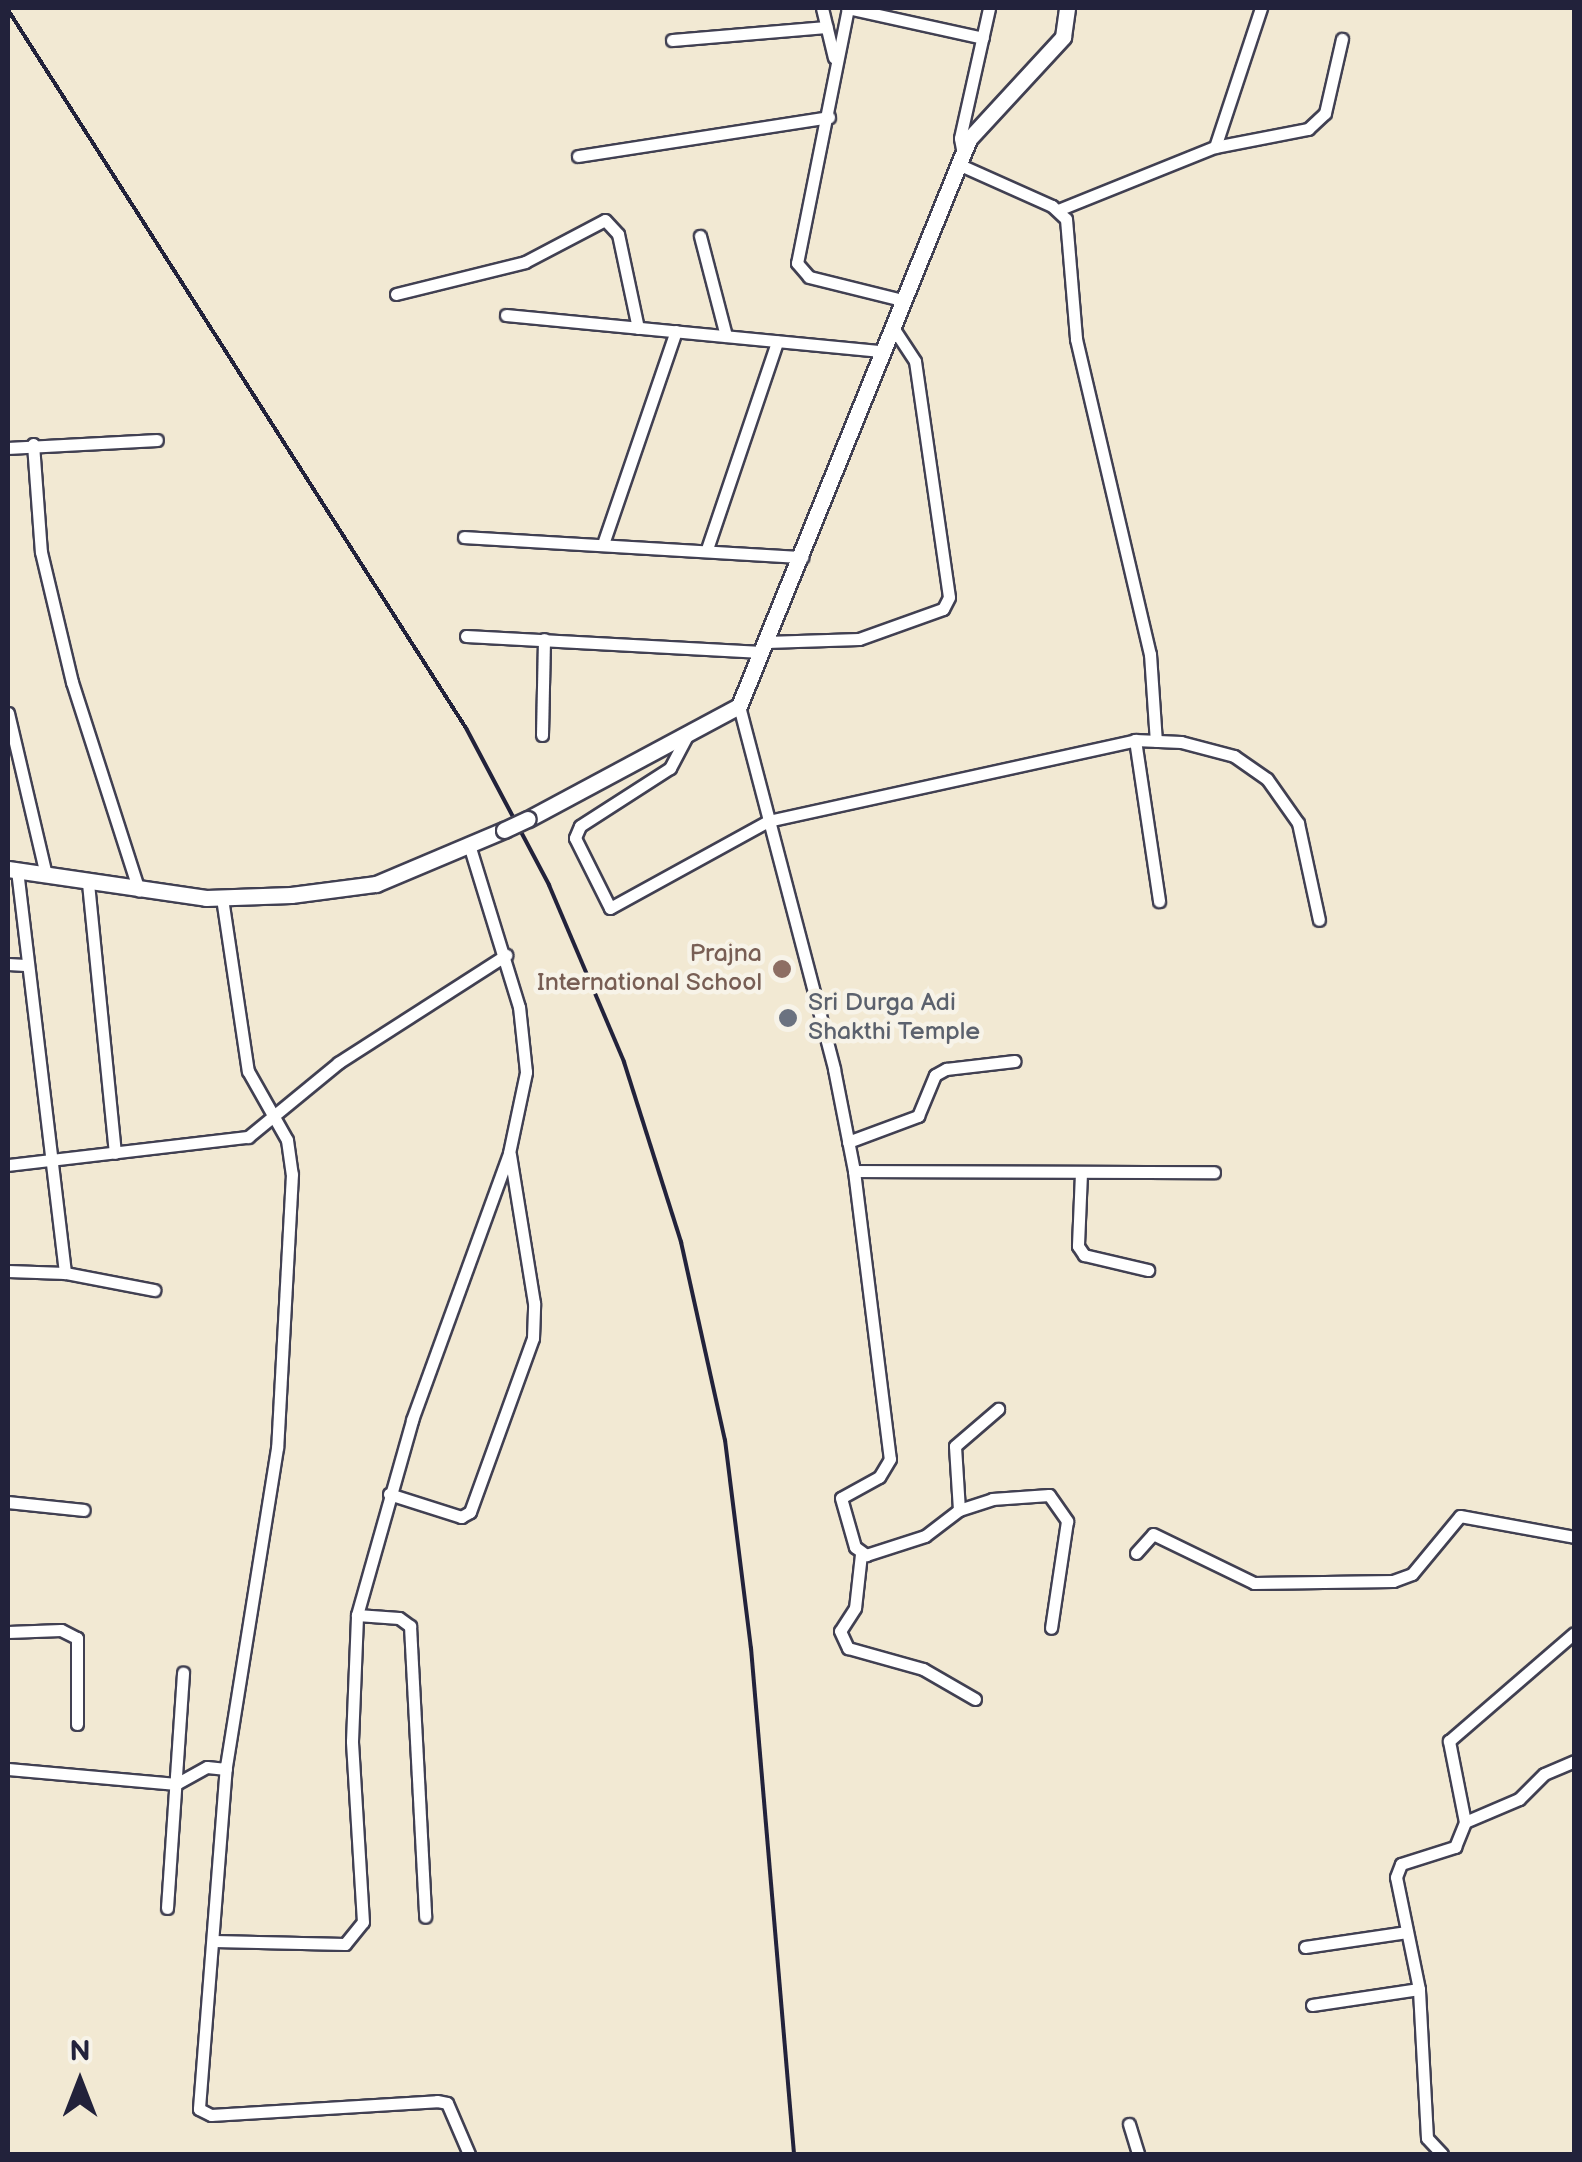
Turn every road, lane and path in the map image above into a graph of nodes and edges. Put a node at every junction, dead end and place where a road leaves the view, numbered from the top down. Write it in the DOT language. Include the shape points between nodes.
graph roads {
  1 [pos="822,8"];
  2 [pos="847,8"];
  3 [pos="989,8"];
  4 [pos="1066,8"];
  5 [pos="1261,8"];
  6 [pos="826,27"];
  7 [pos="982,38"];
  8 [pos="1342,39"];
  9 [pos="672,40"];
  10 [pos="834,62"];
  11 [pos="829,117"];
  12 [pos="1215,147"];
  13 [pos="578,156"];
  14 [pos="960,159"];
  15 [pos="1058,210"];
  16 [pos="700,236"];
  17 [pos="396,294"];
  18 [pos="902,300"];
  19 [pos="506,314"];
  20 [pos="892,326"];
  21 [pos="638,328"];
  22 [pos="676,331"];
  23 [pos="726,336"];
  24 [pos="777,342"];
  25 [pos="883,351"];
  26 [pos="157,440"];
  27 [pos="33,444"];
  28 [pos="8,448"];
  29 [pos="464,536"];
  30 [pos="603,544"];
  31 [pos="707,549"];
  32 [pos="802,557"];
  33 [pos="466,636"];
  34 [pos="544,639"];
  35 [pos="764,647"];
  36 [pos="739,706"];
  37 [pos="8,713"];
  38 [pos="689,732"];
  39 [pos="542,735"];
  40 [pos="1135,740"];
  41 [pos="1156,741"];
  42 [pos="768,821"];
  43 [pos="469,844"];
  44 [pos="12,870"];
  45 [pos="46,875"];
  46 [pos="88,883"];
  47 [pos="140,892"];
  48 [pos="222,898"];
  49 [pos="1160,901"];
  50 [pos="1319,920"];
  51 [pos="506,955"];
  52 [pos="8,964"];
  53 [pos="25,965"];
  54 [pos="1015,1061"];
  55 [pos="274,1112"];
  56 [pos="848,1142"];
  57 [pos="510,1152"];
  58 [pos="116,1153"];
  59 [pos="53,1158"];
  60 [pos="8,1165"];
  61 [pos="854,1171"];
  62 [pos="1214,1172"];
  63 [pos="1081,1174"];
  64 [pos="1148,1270"];
  65 [pos="8,1271"];
  66 [pos="64,1273"];
  67 [pos="154,1290"];
  68 [pos="998,1409"];
  69 [pos="390,1494"];
  70 [pos="8,1502"];
  71 [pos="84,1510"];
  72 [pos="959,1510"];
  73 [pos="1574,1537"];
  74 [pos="1136,1553"];
  75 [pos="861,1554"];
  76 [pos="357,1615"];
  77 [pos="1051,1628"];
  78 [pos="8,1632"];
  79 [pos="1574,1633"];
  80 [pos="183,1673"];
  81 [pos="975,1699"];
  82 [pos="76,1724"];
  83 [pos="1574,1761"];
  84 [pos="8,1769"];
  85 [pos="226,1769"];
  86 [pos="176,1784"];
  87 [pos="1465,1822"];
  88 [pos="167,1908"];
  89 [pos="425,1917"];
  90 [pos="1407,1932"];
  91 [pos="214,1940"];
  92 [pos="1304,1946"];
  93 [pos="1419,1989"];
  94 [pos="1312,2005"];
  95 [pos="1129,2124"];
  96 [pos="469,2154"];
  97 [pos="1138,2154"];
  98 [pos="1442,2154"];
  1 -- 6 [label="street"];
  2 -- 7 [label="street"];
  2 -- 10 [label="street"];
  3 -- 7 [label="street"];
  4 -- 14 [label="street" via="1062,37"];
  5 -- 12 [label="street"];
  6 -- 9 [label="street"];
  6 -- 10 [label="street"];
  7 -- 14 [label="street"];
  8 -- 12 [label="street" via="1318,122"];
  10 -- 11 [label="street"];
  11 -- 13 [label="street"];
  11 -- 18 [label="street" via="797,263 809,278"];
  12 -- 15 [label="street"];
  14 -- 15 [label="street"];
  14 -- 18 [label="street"];
  15 -- 41 [label="street" via="1066,219 1076,338 1150,654"];
  16 -- 23 [label="street"];
  17 -- 21 [label="street" via="525,262 605,220 618,234"];
  18 -- 20 [label="street"];
  19 -- 21 [label="street"];
  20 -- 25 [label="street"];
  20 -- 35 [label="street" via="914,361 949,598 943,609 859,639"];
  21 -- 22 [label="street"];
  22 -- 23 [label="street"];
  22 -- 30 [label="street"];
  23 -- 24 [label="street"];
  24 -- 25 [label="street"];
  24 -- 31 [label="street"];
  25 -- 32 [label="street"];
  26 -- 27 [label="street"];
  27 -- 28 [label="street"];
  27 -- 47 [label="street" via="35,524 72,682"];
  29 -- 30 [label="street"];
  30 -- 31 [label="street"];
  31 -- 32 [label="street"];
  32 -- 35 [label="street"];
  33 -- 34 [label="street"];
  34 -- 35 [label="street"];
  34 -- 39 [label="street"];
  35 -- 36 [label="street"];
  36 -- 38 [label="street"];
  36 -- 42 [label="street"];
  37 -- 45 [label="street"];
  38 -- 42 [label="street" via="670,768 580,826 575,838 602,900 619,906"];
  38 -- 43 [label="street, bridge"];
  40 -- 41 [label="street"];
  40 -- 42 [label="street"];
  40 -- 49 [label="street"];
  41 -- 50 [label="street" via="1234,756 1267,779 1298,823"];
  42 -- 56 [label="street"];
  43 -- 48 [label="street" via="376,884"];
  43 -- 51 [label="street"];
  44 -- 45 [label="street"];
  44 -- 53 [label="street"];
  45 -- 46 [label="street"];
  46 -- 47 [label="street"];
  46 -- 58 [label="street"];
  47 -- 48 [label="street"];
  48 -- 55 [label="street" via="248,1071"];
  51 -- 55 [label="street"];
  51 -- 57 [label="street" via="526,1072"];
  52 -- 53 [label="street"];
  53 -- 59 [label="street"];
  54 -- 56 [label="street" via="946,1069 935,1075 918,1116"];
  55 -- 58 [label="street" via="248,1137"];
  55 -- 85 [label="street" via="292,1158 277,1448"];
  56 -- 61 [label="street"];
  57 -- 69 [label="street"];
  57 -- 69 [label="street" via="534,1303 533,1338 470,1512 462,1517"];
  58 -- 59 [label="street"];
  59 -- 60 [label="street"];
  59 -- 66 [label="street"];
  61 -- 63 [label="street"];
  61 -- 75 [label="street" via="890,1459 879,1476 841,1498"];
  62 -- 63 [label="street"];
  63 -- 64 [label="street" via="1078,1246 1084,1254"];
  65 -- 66 [label="street"];
  66 -- 67 [label="street"];
  68 -- 72 [label="street" via="955,1446"];
  69 -- 76 [label="street"];
  70 -- 71 [label="street"];
  72 -- 75 [label="street" via="925,1536"];
  72 -- 77 [label="street" via="992,1499 1056,1499 1067,1520"];
  73 -- 74 [label="street" via="1460,1516 1412,1574 1393,1581 1254,1583 1153,1534"];
  75 -- 81 [label="street" via="855,1608 840,1632 848,1648 923,1669"];
  76 -- 89 [label="street" via="399,1618 410,1626"];
  76 -- 91 [label="street" via="352,1740 363,1922 345,1944"];
  78 -- 82 [label="street" via="61,1630 76,1638"];
  79 -- 87 [label="street" via="1449,1741"];
  80 -- 86 [label="street"];
  83 -- 87 [label="street" via="1544,1774 1519,1799"];
  84 -- 86 [label="street"];
  85 -- 86 [label="street" via="207,1768"];
  85 -- 91 [label="street"];
  86 -- 88 [label="street"];
  87 -- 90 [label="street" via="1456,1847 1401,1864 1396,1877"];
  90 -- 92 [label="street"];
  90 -- 93 [label="street"];
  91 -- 96 [label="street" via="203,2114 437,2101 447,2104"];
  93 -- 94 [label="street"];
  93 -- 98 [label="street" via="1422,2108 1427,2138"];
  95 -- 97 [label="street"];
}
